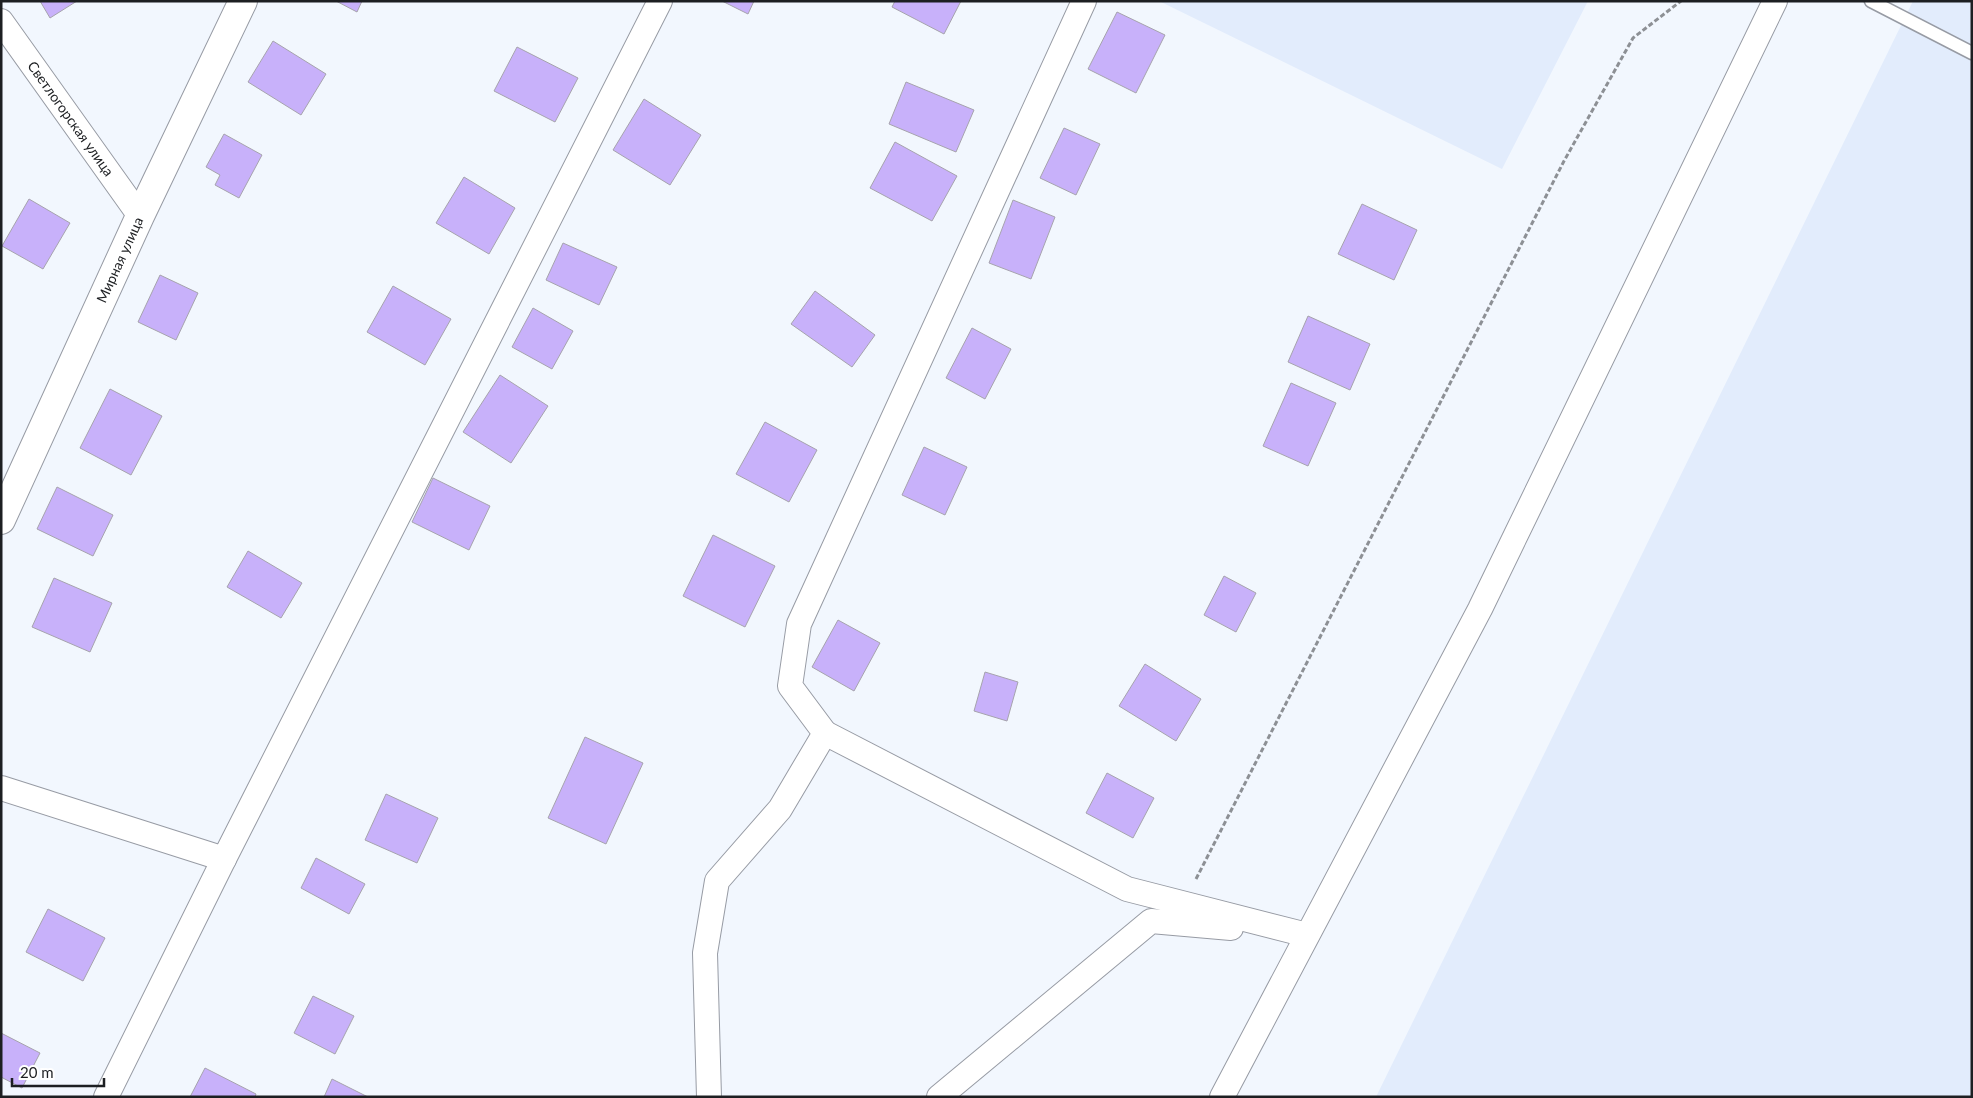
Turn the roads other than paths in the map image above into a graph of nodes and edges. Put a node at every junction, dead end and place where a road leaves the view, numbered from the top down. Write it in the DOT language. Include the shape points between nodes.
graph roads {
  1 [pos="243,1"];
  2 [pos="660,1"];
  3 [pos="1084,1"];
  4 [pos="1775,1"];
  5 [pos="1872,1"];
  6 [pos="1,21"];
  7 [pos="1972,53"];
  8 [pos="140,216"];
  9 [pos="1,520"];
  10 [pos="825,733"];
  11 [pos="1,788"];
  12 [pos="224,859"];
  13 [pos="1307,935"];
  14 [pos="106,1097"];
  15 [pos="709,1097"];
  16 [pos="940,1097"];
  17 [pos="1222,1097"];
  1 -- 8 [label="main road, Мирная улица"];
  2 -- 12 [label="street"];
  3 -- 10 [label="street" via="800,624 790,686"];
  4 -- 13 [label="street" via="1480,609"];
  5 -- 7 [label="lane"];
  6 -- 8 [label="street, Светлогорская улица"];
  8 -- 9 [label="main road, Мирная улица"];
  10 -- 13 [label="street" via="1127,889"];
  10 -- 15 [label="street" via="780,809 717,880 704,953"];
  11 -- 12 [label="street"];
  12 -- 14 [label="street"];
  13 -- 16 [label="street" via="1151,920"];
  13 -- 17 [label="street"];
}
